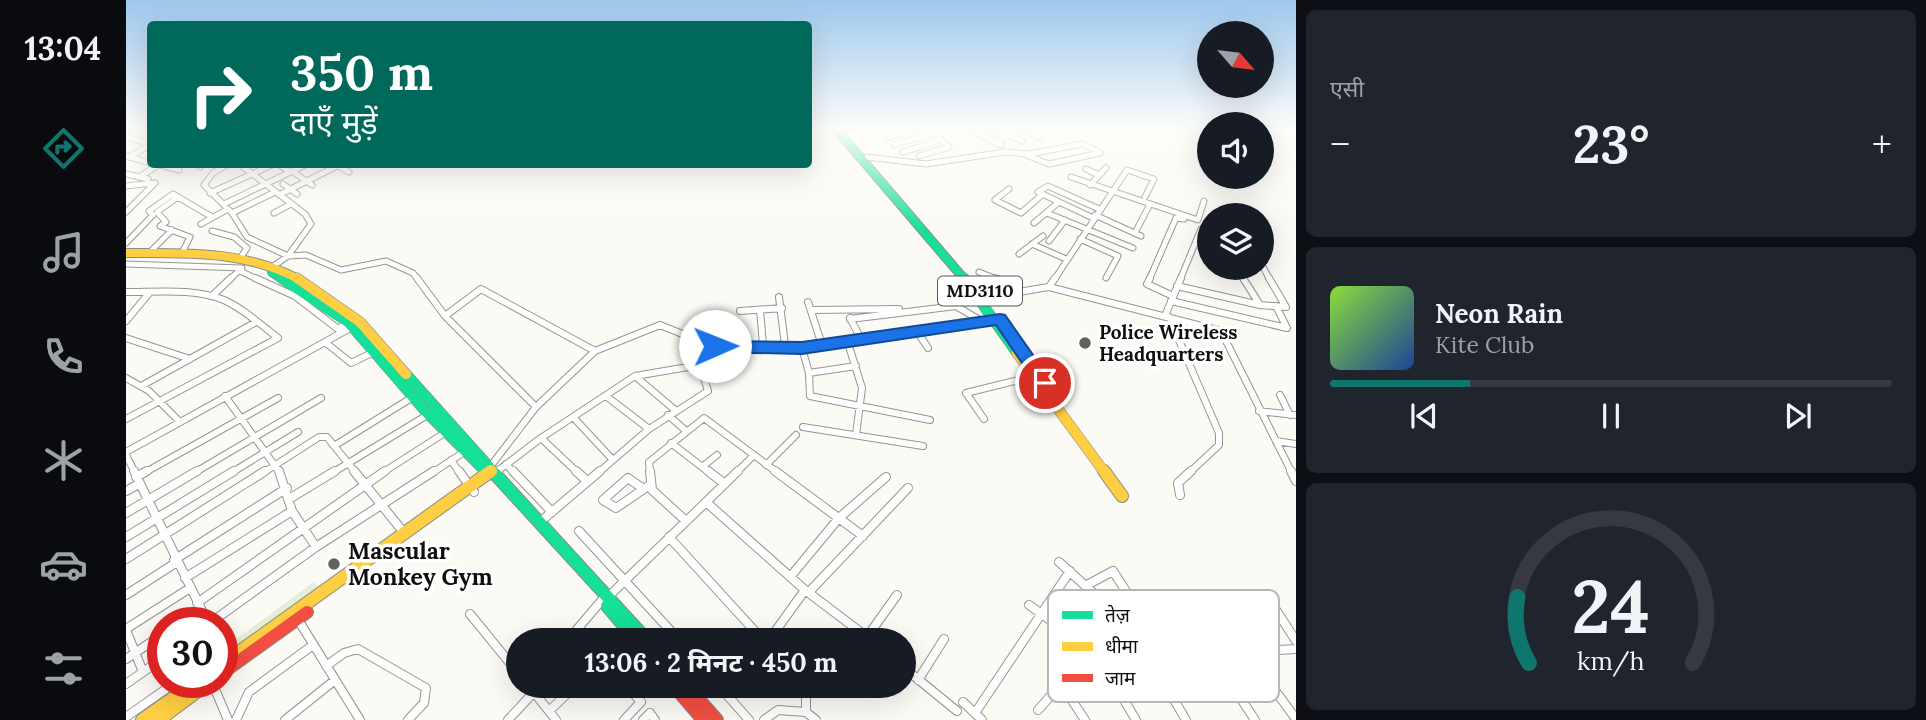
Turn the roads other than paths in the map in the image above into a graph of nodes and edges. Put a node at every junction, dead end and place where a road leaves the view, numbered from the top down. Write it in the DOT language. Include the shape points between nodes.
graph roads {
  1 [pos="868,163"];
  2 [pos="872,163"];
  3 [pos="914,163"];
  4 [pos="935,163"];
  5 [pos="154,168"];
  6 [pos="171,168"];
  7 [pos="221,168"];
  8 [pos="244,168"];
  9 [pos="267,168"];
  10 [pos="281,168"];
  11 [pos="299,168"];
  12 [pos="331,168"];
  13 [pos="342,168"];
  14 [pos="1106,168"];
  15 [pos="1086,169"];
  16 [pos="179,170"];
  17 [pos="291,172"];
  18 [pos="322,173"];
  19 [pos="349,173"];
  20 [pos="126,174"];
  21 [pos="252,175"];
  22 [pos="1099,175"];
  23 [pos="139,177"];
  24 [pos="1071,177"];
  25 [pos="331,178"];
  26 [pos="148,179"];
  27 [pos="306,181"];
  28 [pos="283,184"];
  29 [pos="229,185"];
  30 [pos="264,185"];
  31 [pos="312,185"];
  32 [pos="1090,185"];
  33 [pos="126,186"];
  34 [pos="290,189"];
  35 [pos="1009,189"];
  36 [pos="1111,191"];
  37 [pos="210,193"];
  38 [pos="277,193"];
  39 [pos="297,194"];
  40 [pos="1043,194"];
  41 [pos="242,195"];
  42 [pos="178,197"];
  43 [pos="1145,197"];
  44 [pos="1204,201"];
  45 [pos="1059,202"];
  46 [pos="291,204"];
  47 [pos="1150,204"];
  48 [pos="228,209"];
  49 [pos="1099,209"];
  50 [pos="126,212"];
  51 [pos="274,213"];
  52 [pos="1047,213"];
  53 [pos="212,217"];
  54 [pos="1094,217"];
  55 [pos="1065,220"];
  56 [pos="1034,223"];
  57 [pos="1197,223"];
  58 [pos="201,224"];
  59 [pos="1086,229"];
  60 [pos="172,230"];
  61 [pos="212,231"];
  62 [pos="1043,236"];
  63 [pos="1197,238"];
  64 [pos="1080,239"];
  65 [pos="1049,241"];
  66 [pos="126,243"];
  67 [pos="1032,244"];
  68 [pos="1133,248"];
  69 [pos="149,253"];
  70 [pos="182,253"];
  71 [pos="1019,254"];
  72 [pos="126,255"];
  73 [pos="288,257"];
  74 [pos="1066,259"];
  75 [pos="126,264"];
  76 [pos="243,265"];
  77 [pos="272,267"];
  78 [pos="979,272"];
  79 [pos="1106,278"];
  80 [pos="1244,280"];
  81 [pos="1271,280"];
  82 [pos="1177,286"];
  83 [pos="1049,287"];
  84 [pos="126,292"];
  85 [pos="150,292"];
  86 [pos="1013,293"];
  87 [pos="212,296"];
  88 [pos="779,297"];
  89 [pos="983,298"];
  90 [pos="1172,299"];
  91 [pos="808,302"];
  92 [pos="872,305"];
  93 [pos="1260,305"];
  94 [pos="1276,306"];
  95 [pos="782,308"];
  96 [pos="760,310"];
  97 [pos="810,310"];
  98 [pos="845,310"];
  99 [pos="917,310"];
  100 [pos="740,311"];
  101 [pos="445,316"];
  102 [pos="875,316"];
  103 [pos="1167,316"];
  104 [pos="850,319"];
  105 [pos="997,319"];
  106 [pos="126,321"];
  107 [pos="256,322"];
  108 [pos="354,322"];
  109 [pos="983,322"];
  110 [pos="916,330"];
  111 [pos="126,338"];
  112 [pos="861,340"];
  113 [pos="325,342"];
  114 [pos="848,343"];
  115 [pos="763,345"];
  116 [pos="785,345"];
  117 [pos="822,345"];
  118 [pos="802,348"];
  119 [pos="928,348"];
  120 [pos="377,350"];
  121 [pos="595,351"];
  122 [pos="190,359"];
  123 [pos="856,366"];
  124 [pos="809,373"];
  125 [pos="635,376"];
  126 [pos="1036,377"];
  127 [pos="126,378"];
  128 [pos="143,384"];
  129 [pos="1280,395"];
  130 [pos="225,396"];
  131 [pos="606,396"];
  132 [pos="414,397"];
  133 [pos="278,398"];
  134 [pos="321,398"];
  135 [pos="162,400"];
  136 [pos="862,405"];
  137 [pos="536,407"];
  138 [pos="1259,411"];
  139 [pos="671,413"];
  140 [pos="429,414"];
  141 [pos="1293,415"];
  142 [pos="242,416"];
  143 [pos="573,416"];
  144 [pos="126,419"];
  145 [pos="984,419"];
  146 [pos="930,420"];
  147 [pos="180,421"];
  148 [pos="803,427"];
  149 [pos="649,429"];
  150 [pos="685,430"];
  151 [pos="298,432"];
  152 [pos="446,432"];
  153 [pos="256,435"];
  154 [pos="796,435"];
  155 [pos="856,435"];
  156 [pos="541,438"];
  157 [pos="1276,441"];
  158 [pos="671,443"];
  159 [pos="1296,444"];
  160 [pos="334,446"];
  161 [pos="923,446"];
  162 [pos="265,451"];
  163 [pos="464,452"];
  164 [pos="126,453"];
  165 [pos="717,454"];
  166 [pos="754,455"];
  167 [pos="451,460"];
  168 [pos="613,460"];
  169 [pos="351,462"];
  170 [pos="276,464"];
  171 [pos="506,464"];
  172 [pos="766,465"];
  173 [pos="702,467"];
  174 [pos="1294,473"];
  175 [pos="491,474"];
  176 [pos="886,477"];
  177 [pos="138,481"];
  178 [pos="587,481"];
  179 [pos="1296,481"];
  180 [pos="364,484"];
  181 [pos="651,484"];
  182 [pos="725,484"];
  183 [pos="287,488"];
  184 [pos="642,488"];
  185 [pos="908,488"];
  186 [pos="472,490"];
  187 [pos="126,491"];
  188 [pos="1180,495"];
  189 [pos="1124,496"];
  190 [pos="289,499"];
  191 [pos="147,500"];
  192 [pos="706,502"];
  193 [pos="381,505"];
  194 [pos="292,511"];
  195 [pos="552,512"];
  196 [pos="126,513"];
  197 [pos="839,518"];
  198 [pos="156,519"];
  199 [pos="686,521"];
  200 [pos="540,522"];
  201 [pos="302,530"];
  202 [pos="579,531"];
  203 [pos="164,536"];
  204 [pos="406,536"];
  205 [pos="863,536"];
  206 [pos="126,537"];
  207 [pos="669,537"];
  208 [pos="316,547"];
  209 [pos="126,559"];
  210 [pos="176,561"];
  211 [pos="1059,562"];
  212 [pos="1070,571"];
  213 [pos="790,577"];
  214 [pos="185,578"];
  215 [pos="625,580"];
  216 [pos="1087,585"];
  217 [pos="190,588"];
  218 [pos="1056,590"];
  219 [pos="1092,590"];
  220 [pos="1125,590"];
  221 [pos="807,591"];
  222 [pos="126,595"];
  223 [pos="897,595"];
  224 [pos="607,599"];
  225 [pos="1048,602"];
  226 [pos="1029,605"];
  227 [pos="199,606"];
  228 [pos="232,607"];
  229 [pos="1040,613"];
  230 [pos="470,614"];
  231 [pos="1279,615"];
  232 [pos="296,616"];
  233 [pos="1048,619"];
  234 [pos="581,628"];
  235 [pos="628,628"];
  236 [pos="635,628"];
  237 [pos="667,628"];
  238 [pos="752,628"];
  239 [pos="778,628"];
  240 [pos="855,628"];
  241 [pos="876,628"];
  242 [pos="126,630"];
  243 [pos="944,639"];
  244 [pos="1296,641"];
  245 [pos="147,645"];
  246 [pos="313,645"];
  247 [pos="238,651"];
  248 [pos="135,653"];
  249 [pos="506,658"];
  250 [pos="126,659"];
  251 [pos="238,661"];
  252 [pos="326,666"];
  253 [pos="147,669"];
  254 [pos="143,672"];
  255 [pos="335,680"];
  256 [pos="918,680"];
  257 [pos="126,684"];
  258 [pos="1279,696"];
  259 [pos="153,698"];
  260 [pos="179,698"];
  261 [pos="187,698"];
  262 [pos="218,698"];
  263 [pos="524,698"];
  264 [pos="538,698"];
  265 [pos="563,698"];
  266 [pos="637,698"];
  267 [pos="684,698"];
  268 [pos="698,698"];
  269 [pos="730,698"];
  270 [pos="806,698"];
  271 [pos="1048,699"];
  272 [pos="1073,702"];
  273 [pos="1125,702"];
  274 [pos="1175,702"];
  275 [pos="1243,702"];
  276 [pos="1038,710"];
  277 [pos="549,711"];
  278 [pos="806,712"];
  279 [pos="979,716"];
  280 [pos="126,717"];
  281 [pos="158,717"];
  282 [pos="1296,719"];
  283 [pos="142,720"];
  284 [pos="228,720"];
  285 [pos="236,720"];
  286 [pos="285,720"];
  287 [pos="360,720"];
  288 [pos="408,720"];
  289 [pos="508,720"];
  290 [pos="556,720"];
  291 [pos="624,720"];
  292 [pos="643,720"];
  293 [pos="656,720"];
  294 [pos="703,720"];
  295 [pos="717,720"];
  296 [pos="749,720"];
  297 [pos="764,720"];
  298 [pos="816,720"];
  299 [pos="1085,720"];
  300 [pos="1136,720"];
  301 [pos="1186,720"];
  302 [pos="1255,720"];
  1 -- 89 [label="main road, MD3110"];
  2 -- 89 [label="main road, MD3110"];
  3 -- 4 [label="street"];
  5 -- 23 [label="street"];
  6 -- 16 [label="street"];
  7 -- 37 [label="street" via="204,185"];
  8 -- 21 [label="street"];
  9 -- 21 [label="street"];
  10 -- 17 [label="street"];
  11 -- 17 [label="street"];
  12 -- 18 [label="street"];
  13 -- 19 [label="street"];
  14 -- 22 [label="street"];
  15 -- 22 [label="street"];
  17 -- 27 [label="street"];
  17 -- 30 [label="street"];
  18 -- 25 [label="street"];
  18 -- 27 [label="street"];
  20 -- 23 [label="street"];
  21 -- 29 [label="street"];
  21 -- 30 [label="street"];
  22 -- 32 [label="street"];
  23 -- 26 [label="street"];
  24 -- 32 [label="street"];
  27 -- 31 [label="street"];
  27 -- 34 [label="street"];
  28 -- 34 [label="street"];
  29 -- 37 [label="street"];
  29 -- 41 [label="street"];
  30 -- 38 [label="street"];
  30 -- 41 [label="street"];
  32 -- 36 [label="street"];
  33 -- 50 [label="street" via="155,183"];
  34 -- 38 [label="street"];
  34 -- 39 [label="street"];
  35 -- 40 [label="street" via="995,201 1021,213"];
  36 -- 43 [label="street" via="1127,170 1154,179"];
  36 -- 47 [label="street"];
  36 -- 49 [label="street"];
  37 -- 48 [label="street"];
  38 -- 46 [label="street"];
  38 -- 48 [label="street"];
  40 -- 45 [label="street"];
  40 -- 49 [label="street" via="1038,192 1048,186"];
  41 -- 48 [label="street"];
  42 -- 53 [label="street"];
  42 -- 60 [label="street" via="157,212 166,222 160,226"];
  42 -- 66 [label="street" via="173,194 149,211 153,215 148,223"];
  44 -- 47 [label="street" via="1198,220"];
  45 -- 52 [label="street"];
  45 -- 54 [label="street"];
  46 -- 51 [label="street"];
  46 -- 73 [label="street" via="311,224"];
  47 -- 54 [label="street" via="1138,235"];
  48 -- 53 [label="street"];
  48 -- 73 [label="street" via="247,237"];
  49 -- 54 [label="street"];
  52 -- 55 [label="street"];
  52 -- 56 [label="street"];
  53 -- 58 [label="street"];
  54 -- 59 [label="street"];
  55 -- 59 [label="street"];
  55 -- 65 [label="street"];
  57 -- 90 [label="street" via="1176,218 1147,284"];
  59 -- 64 [label="street"];
  59 -- 68 [label="street"];
  60 -- 69 [label="street"];
  60 -- 70 [label="street" via="190,237"];
  61 -- 76 [label="street" via="234,237 247,248"];
  62 -- 67 [label="street"];
  63 -- 82 [label="street"];
  64 -- 74 [label="street"];
  64 -- 79 [label="street" via="1118,256"];
  67 -- 71 [label="street"];
  67 -- 74 [label="street"];
  69 -- 70 [label="main road"];
  69 -- 72 [label="main road"];
  70 -- 76 [label="main road"];
  72 -- 76 [label="main road" via="211,258"];
  73 -- 77 [label="street"];
  73 -- 101 [label="street" via="306,255 341,270 386,261 413,273"];
  74 -- 83 [label="street"];
  75 -- 76 [label="street"];
  76 -- 77 [label="main road"];
  76 -- 87 [label="street"];
  76 -- 108 [label="main road" via="271,272"];
  77 -- 108 [label="main road" via="305,283"];
  78 -- 86 [label="street" via="1007,283"];
  80 -- 93 [label="street"];
  81 -- 94 [label="street" via="1287,305"];
  82 -- 90 [label="street"];
  82 -- 93 [label="street"];
  83 -- 86 [label="street"];
  83 -- 103 [label="street"];
  84 -- 85 [label="street"];
  85 -- 87 [label="street"];
  85 -- 106 [label="street"];
  86 -- 89 [label="street"];
  87 -- 107 [label="street"];
  88 -- 95 [label="street"];
  89 -- 105 [label="main road, MD3110"];
  90 -- 94 [label="street" via="1287,328"];
  90 -- 103 [label="street"];
  91 -- 97 [label="street"];
  92 -- 98 [label="street"];
  92 -- 99 [label="street"];
  92 -- 102 [label="street"];
  93 -- 94 [label="street"];
  95 -- 96 [label="street"];
  95 -- 116 [label="street"];
  96 -- 100 [label="street"];
  96 -- 115 [label="street"];
  97 -- 98 [label="street"];
  97 -- 117 [label="street"];
  98 -- 104 [label="street"];
  99 -- 102 [label="street"];
  99 -- 109 [label="street" via="956,306"];
  101 -- 121 [label="street" via="481,289"];
  101 -- 137 [label="street"];
  102 -- 104 [label="street"];
  103 -- 138 [label="street" via="1221,331"];
  103 -- 188 [label="street" via="1219,433 1219,445 1178,483"];
  104 -- 112 [label="street"];
  105 -- 109 [label="street"];
  105 -- 126 [label="main road, MD3110"];
  107 -- 122 [label="street"];
  107 -- 135 [label="street" via="278,338"];
  108 -- 113 [label="street"];
  108 -- 120 [label="main road"];
  109 -- 110 [label="street"];
  110 -- 112 [label="street"];
  110 -- 119 [label="street"];
  111 -- 122 [label="street"];
  112 -- 114 [label="street"];
  113 -- 120 [label="street" via="351,363"];
  113 -- 130 [label="street"];
  114 -- 117 [label="street"];
  114 -- 123 [label="street"];
  115 -- 116 [label="street"];
  115 -- 121 [label="street" via="715,346 660,326"];
  116 -- 118 [label="street"];
  117 -- 118 [label="street"];
  118 -- 124 [label="street"];
  120 -- 132 [label="main road"];
  120 -- 175 [label="main road"];
  121 -- 137 [label="street"];
  122 -- 128 [label="street"];
  123 -- 124 [label="street"];
  123 -- 136 [label="street"];
  124 -- 136 [label="street" via="810,396"];
  125 -- 131 [label="street"];
  125 -- 139 [label="street"];
  125 -- 139 [label="street" via="700,365 708,391"];
  126 -- 145 [label="street" via="966,393"];
  126 -- 189 [label="main road, MD3110"];
  127 -- 128 [label="street"];
  128 -- 135 [label="street"];
  129 -- 141 [label="street"];
  130 -- 142 [label="street"];
  130 -- 147 [label="street"];
  131 -- 143 [label="street"];
  131 -- 149 [label="street"];
  132 -- 140 [label="main road"];
  132 -- 160 [label="street"];
  133 -- 142 [label="street"];
  134 -- 153 [label="street"];
  135 -- 144 [label="street"];
  135 -- 147 [label="street"];
  136 -- 146 [label="street"];
  136 -- 155 [label="street"];
  137 -- 175 [label="street"];
  138 -- 141 [label="street"];
  138 -- 157 [label="street"];
  139 -- 149 [label="street"];
  139 -- 150 [label="street"];
  140 -- 152 [label="main road"];
  140 -- 169 [label="street"];
  142 -- 153 [label="street"];
  142 -- 177 [label="street"];
  143 -- 156 [label="street"];
  143 -- 168 [label="street"];
  147 -- 164 [label="street"];
  148 -- 155 [label="street"];
  149 -- 168 [label="street"];
  150 -- 158 [label="street"];
  150 -- 166 [label="street" via="704,418"];
  151 -- 162 [label="street"];
  152 -- 163 [label="main road"];
  152 -- 180 [label="street"];
  153 -- 162 [label="street"];
  153 -- 191 [label="street"];
  154 -- 172 [label="street"];
  155 -- 161 [label="street"];
  156 -- 171 [label="street"];
  156 -- 178 [label="street"];
  157 -- 159 [label="street"];
  157 -- 174 [label="street"];
  158 -- 173 [label="street"];
  158 -- 181 [label="street" via="649,462"];
  160 -- 169 [label="street"];
  160 -- 170 [label="street" via="327,437 319,437"];
  162 -- 170 [label="street"];
  162 -- 198 [label="street"];
  163 -- 167 [label="street"];
  163 -- 175 [label="main road"];
  164 -- 177 [label="street"];
  165 -- 173 [label="street"];
  166 -- 172 [label="street"];
  166 -- 182 [label="street"];
  167 -- 186 [label="street"];
  167 -- 193 [label="street"];
  168 -- 178 [label="street"];
  169 -- 180 [label="street"];
  169 -- 190 [label="street"];
  170 -- 183 [label="street"];
  170 -- 203 [label="street"];
  171 -- 175 [label="street"];
  171 -- 195 [label="street"];
  172 -- 197 [label="street"];
  173 -- 182 [label="street"];
  174 -- 179 [label="street"];
  175 -- 186 [label="main road"];
  175 -- 200 [label="main road"];
  175 -- 224 [label="main road"];
  176 -- 197 [label="street"];
  177 -- 187 [label="street"];
  177 -- 191 [label="street"];
  178 -- 195 [label="street"];
  180 -- 193 [label="street"];
  180 -- 201 [label="street"];
  181 -- 184 [label="street"];
  181 -- 199 [label="street" via="657,497"];
  182 -- 192 [label="street"];
  183 -- 190 [label="street"];
  183 -- 210 [label="street"];
  184 -- 184 [label="street" via="616,508 603,500 628,478"];
  185 -- 205 [label="street"];
  186 -- 204 [label="main road"];
  190 -- 194 [label="street"];
  191 -- 196 [label="street"];
  191 -- 198 [label="street"];
  192 -- 199 [label="street"];
  192 -- 213 [label="street"];
  193 -- 204 [label="street"];
  193 -- 208 [label="street"];
  194 -- 201 [label="street"];
  194 -- 214 [label="street"];
  195 -- 200 [label="street"];
  197 -- 205 [label="street"];
  197 -- 213 [label="street"];
  198 -- 203 [label="street"];
  198 -- 206 [label="street"];
  199 -- 207 [label="street"];
  200 -- 224 [label="main road"];
  201 -- 208 [label="street"];
  201 -- 227 [label="street"];
  202 -- 215 [label="street"];
  203 -- 209 [label="street"];
  203 -- 210 [label="street"];
  204 -- 232 [label="main road"];
  205 -- 221 [label="street"];
  207 -- 215 [label="street"];
  207 -- 238 [label="street"];
  208 -- 228 [label="street"];
  210 -- 214 [label="street"];
  210 -- 222 [label="street"];
  211 -- 212 [label="street"];
  212 -- 216 [label="street"];
  212 -- 218 [label="street"];
  213 -- 221 [label="street"];
  214 -- 217 [label="street"];
  215 -- 224 [label="street"];
  215 -- 237 [label="street"];
  216 -- 219 [label="street"];
  216 -- 220 [label="street" via="1113,571"];
  217 -- 227 [label="street"];
  217 -- 242 [label="street"];
  221 -- 239 [label="street"];
  221 -- 240 [label="street"];
  223 -- 241 [label="street"];
  224 -- 234 [label="street"];
  224 -- 235 [label="main road"];
  224 -- 236 [label="main road"];
  225 -- 229 [label="street"];
  226 -- 229 [label="street"];
  229 -- 233 [label="street"];
  229 -- 279 [label="street"];
  230 -- 249 [label="street"];
  231 -- 244 [label="street"];
  232 -- 246 [label="street"];
  232 -- 247 [label="main road"];
  232 -- 251 [label="main road"];
  242 -- 248 [label="street"];
  243 -- 256 [label="street"];
  245 -- 248 [label="street"];
  246 -- 252 [label="street"];
  246 -- 285 [label="street" via="249,692"];
  248 -- 250 [label="street"];
  248 -- 254 [label="street"];
  252 -- 255 [label="street"];
  252 -- 288 [label="street" via="358,649 426,688 424,703"];
  253 -- 254 [label="street"];
  254 -- 257 [label="street"];
  255 -- 286 [label="street"];
  255 -- 287 [label="street"];
  256 -- 279 [label="street"];
  258 -- 282 [label="street"];
  259 -- 280 [label="street"];
  259 -- 281 [label="street"];
  260 -- 281 [label="main road"];
  261 -- 281 [label="main road"];
  262 -- 284 [label="street"];
  263 -- 289 [label="street"];
  264 -- 277 [label="street"];
  265 -- 277 [label="street"];
  266 -- 291 [label="street" via="640,702"];
  267 -- 294 [label="main road"];
  268 -- 295 [label="main road"];
  269 -- 296 [label="street"];
  270 -- 278 [label="street"];
  271 -- 276 [label="street"];
  272 -- 299 [label="street"];
  273 -- 300 [label="street"];
  274 -- 301 [label="street"];
  275 -- 302 [label="street"];
  277 -- 290 [label="street"];
  278 -- 297 [label="street" via="772,710"];
  278 -- 298 [label="street"];
  281 -- 283 [label="main road"];
  292 -- 293 [label="street" via="650,713"];
}
